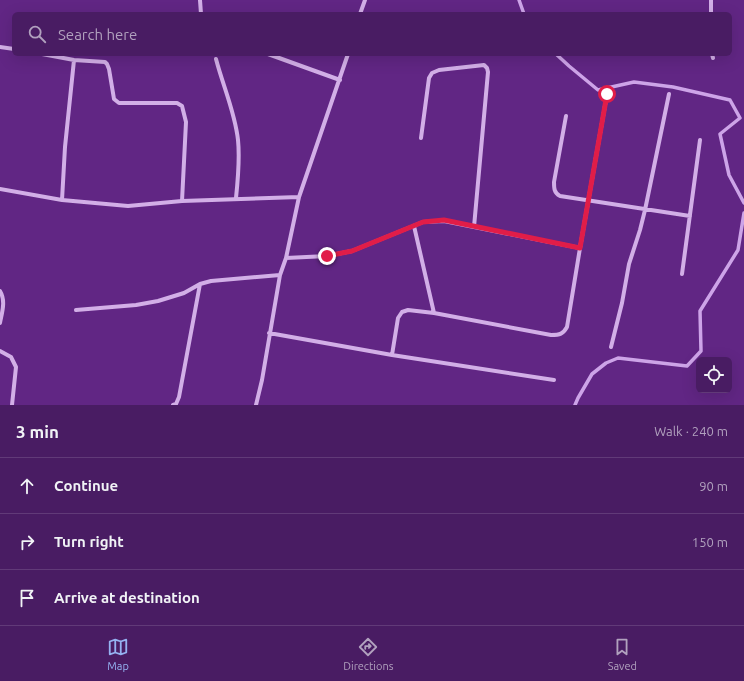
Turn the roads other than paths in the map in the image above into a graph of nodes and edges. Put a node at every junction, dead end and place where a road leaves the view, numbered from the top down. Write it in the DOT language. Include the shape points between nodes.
graph roads {
  1 [pos="200,0"];
  2 [pos="363,0"];
  3 [pos="711,0"];
  4 [pos="201,12"];
  5 [pos="360,12"];
  6 [pos="711,12"];
  7 [pos="0,46"];
  8 [pos="12,49"];
  9 [pos="53,56"];
  10 [pos="274,56"];
  11 [pos="347,56"];
  12 [pos="216,59"];
  13 [pos="74,60"];
  14 [pos="340,80"];
  15 [pos="607,94"];
  16 [pos="670,94"];
  17 [pos="566,116"];
  18 [pos="421,138"];
  19 [pos="700,140"];
  20 [pos="0,189"];
  21 [pos="299,196"];
  22 [pos="236,198"];
  23 [pos="62,200"];
  24 [pos="182,201"];
  25 [pos="588,201"];
  26 [pos="645,210"];
  27 [pos="690,216"];
  28 [pos="414,226"];
  29 [pos="474,227"];
  30 [pos="580,248"];
  31 [pos="286,258"];
  32 [pos="682,274"];
  33 [pos="280,275"];
  34 [pos="200,284"];
  35 [pos="0,291"];
  36 [pos="76,310"];
  37 [pos="434,313"];
  38 [pos="0,323"];
  39 [pos="270,333"];
  40 [pos="611,348"];
  41 [pos="0,351"];
  42 [pos="392,355"];
  43 [pos="554,380"];
  44 [pos="12,405"];
  45 [pos="173,405"];
  46 [pos="256,405"];
  1 -- 4 [label="street"];
  2 -- 5 [label="street"];
  3 -- 6 [label="street"];
  7 -- 8 [label="street"];
  9 -- 13 [label="street"];
  10 -- 14 [label="street"];
  11 -- 14 [label="street"];
  12 -- 22 [label="street" via="238,140"];
  13 -- 23 [label="street"];
  13 -- 24 [label="street" via="102,61 107,64 112,94 119,103 177,103 182,106 186,122"];
  14 -- 21 [label="street"];
  15 -- 25 [label="street"];
  16 -- 26 [label="street"];
  17 -- 25 [label="street" via="554,190 560,196"];
  18 -- 29 [label="street" via="429,78 432,74 439,70 484,65 488,72"];
  19 -- 27 [label="street"];
  20 -- 23 [label="street"];
  21 -- 22 [label="street"];
  21 -- 31 [label="street"];
  22 -- 24 [label="street"];
  23 -- 24 [label="street" via="128,206"];
  25 -- 26 [label="street"];
  25 -- 30 [label="street"];
  26 -- 27 [label="street"];
  26 -- 40 [label="street" via="629,264"];
  27 -- 32 [label="street"];
  28 -- 29 [label="street" via="423,222 444,220"];
  28 -- 31 [label="street" via="352,251 327,256"];
  28 -- 37 [label="street"];
  29 -- 30 [label="street"];
  30 -- 37 [label="street" via="567,327 560,335"];
  31 -- 33 [label="street"];
  33 -- 34 [label="street"];
  33 -- 39 [label="street"];
  34 -- 36 [label="street" via="184,293 158,301"];
  34 -- 45 [label="street" via="179,397"];
  35 -- 38 [label="street" via="4,304"];
  37 -- 42 [label="street" via="408,310 402,312 398,318"];
  39 -- 42 [label="street"];
  39 -- 46 [label="street"];
  41 -- 44 [label="street" via="11,357 16,366"];
  42 -- 43 [label="street"];
}
